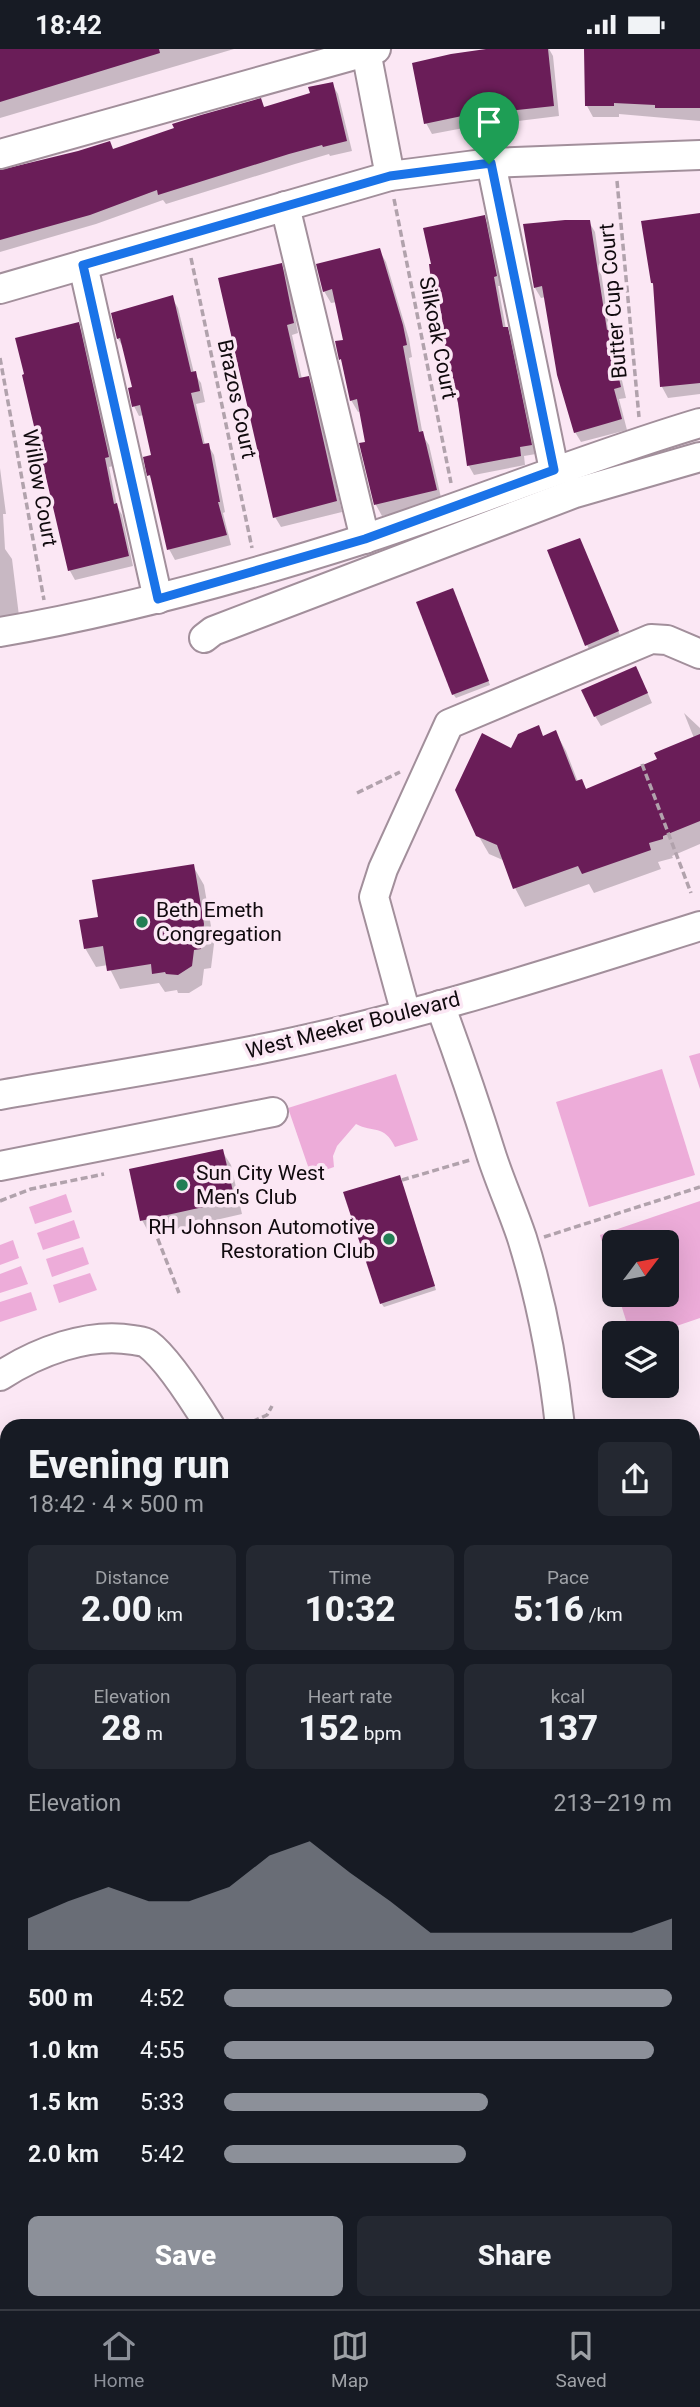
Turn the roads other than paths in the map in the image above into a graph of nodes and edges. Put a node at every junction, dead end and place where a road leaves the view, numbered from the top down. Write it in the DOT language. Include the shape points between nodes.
graph roads {
  1 [pos="371,50"];
  2 [pos="0,154"];
  3 [pos="700,155"];
  4 [pos="491,163"];
  5 [pos="390,176"];
  6 [pos="285,206"];
  7 [pos="83,265"];
  8 [pos="0,289"];
  9 [pos="700,423"];
  10 [pos="700,457"];
  11 [pos="554,470"];
  12 [pos="365,539"];
  13 [pos="158,599"];
  14 [pos="0,632"];
  15 [pos="204,638"];
  16 [pos="700,654"];
  17 [pos="700,926"];
  18 [pos="440,1005"];
  19 [pos="406,1014"];
  20 [pos="0,1095"];
  21 [pos="273,1112"];
  22 [pos="0,1166"];
  23 [pos="0,1376"];
  24 [pos="204,1419"];
  25 [pos="559,1419"];
  1 -- 2 [label="street"];
  1 -- 5 [label="street"];
  3 -- 4 [label="street"];
  4 -- 5 [label="street"];
  4 -- 11 [label="street"];
  5 -- 6 [label="street"];
  6 -- 7 [label="street"];
  6 -- 12 [label="street"];
  7 -- 8 [label="street"];
  7 -- 13 [label="street"];
  9 -- 11 [label="street"];
  10 -- 15 [label="street" via="575,493 212,631"];
  11 -- 12 [label="street"];
  12 -- 13 [label="street"];
  13 -- 14 [label="street"];
  16 -- 19 [label="street" via="667,640 651,639 449,724 374,897"];
  17 -- 18 [label="street, West Meeker Boulevard"];
  18 -- 19 [label="street, West Meeker Boulevard"];
  18 -- 25 [label="street" via="521,1235 542,1311"];
  19 -- 20 [label="street, West Meeker Boulevard" via="257,1050"];
  21 -- 22 [label="street"];
  23 -- 24 [label="street" via="35,1357 91,1340 121,1338 147,1343"];
}
